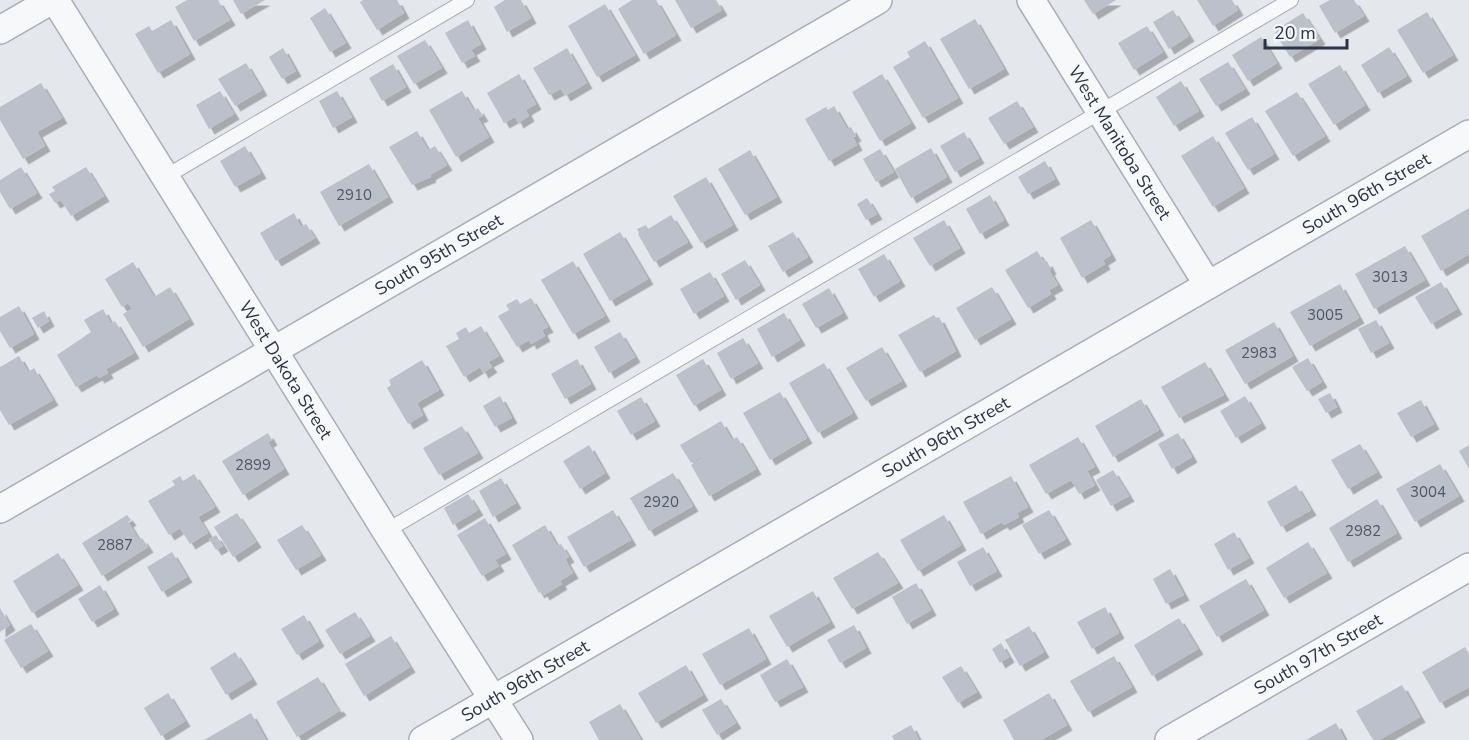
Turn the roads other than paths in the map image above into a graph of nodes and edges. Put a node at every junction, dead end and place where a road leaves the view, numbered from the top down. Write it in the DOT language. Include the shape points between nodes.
graph roads {
  1 [pos="53,0"];
  2 [pos="467,0"];
  3 [pos="878,0"];
  4 [pos="1031,0"];
  5 [pos="1291,0"];
  6 [pos="0,30"];
  7 [pos="1100,110"];
  8 [pos="1469,134"];
  9 [pos="165,177"];
  10 [pos="1208,285"];
  11 [pos="274,350"];
  12 [pos="0,509"];
  13 [pos="386,531"];
  14 [pos="1469,567"];
  15 [pos="494,699"];
  16 [pos="423,740"];
  17 [pos="519,740"];
  18 [pos="1169,740"];
  1 -- 6 [label="street"];
  1 -- 9 [label="street, West Dakota Street"];
  2 -- 9 [label="lane"];
  3 -- 11 [label="street, South 95th Street"];
  4 -- 7 [label="street, West Manitoba Street"];
  5 -- 7 [label="lane"];
  7 -- 10 [label="street, West Manitoba Street"];
  7 -- 13 [label="lane"];
  8 -- 10 [label="street, South 96th Street"];
  9 -- 11 [label="street, West Dakota Street"];
  10 -- 15 [label="street, South 96th Street"];
  11 -- 12 [label="street, South 95th Street"];
  11 -- 13 [label="street, West Dakota Street"];
  13 -- 15 [label="street, West Dakota Street"];
  14 -- 18 [label="street, South 97th Street"];
  15 -- 16 [label="street, South 96th Street"];
  15 -- 17 [label="street, West Dakota Street"];
}
